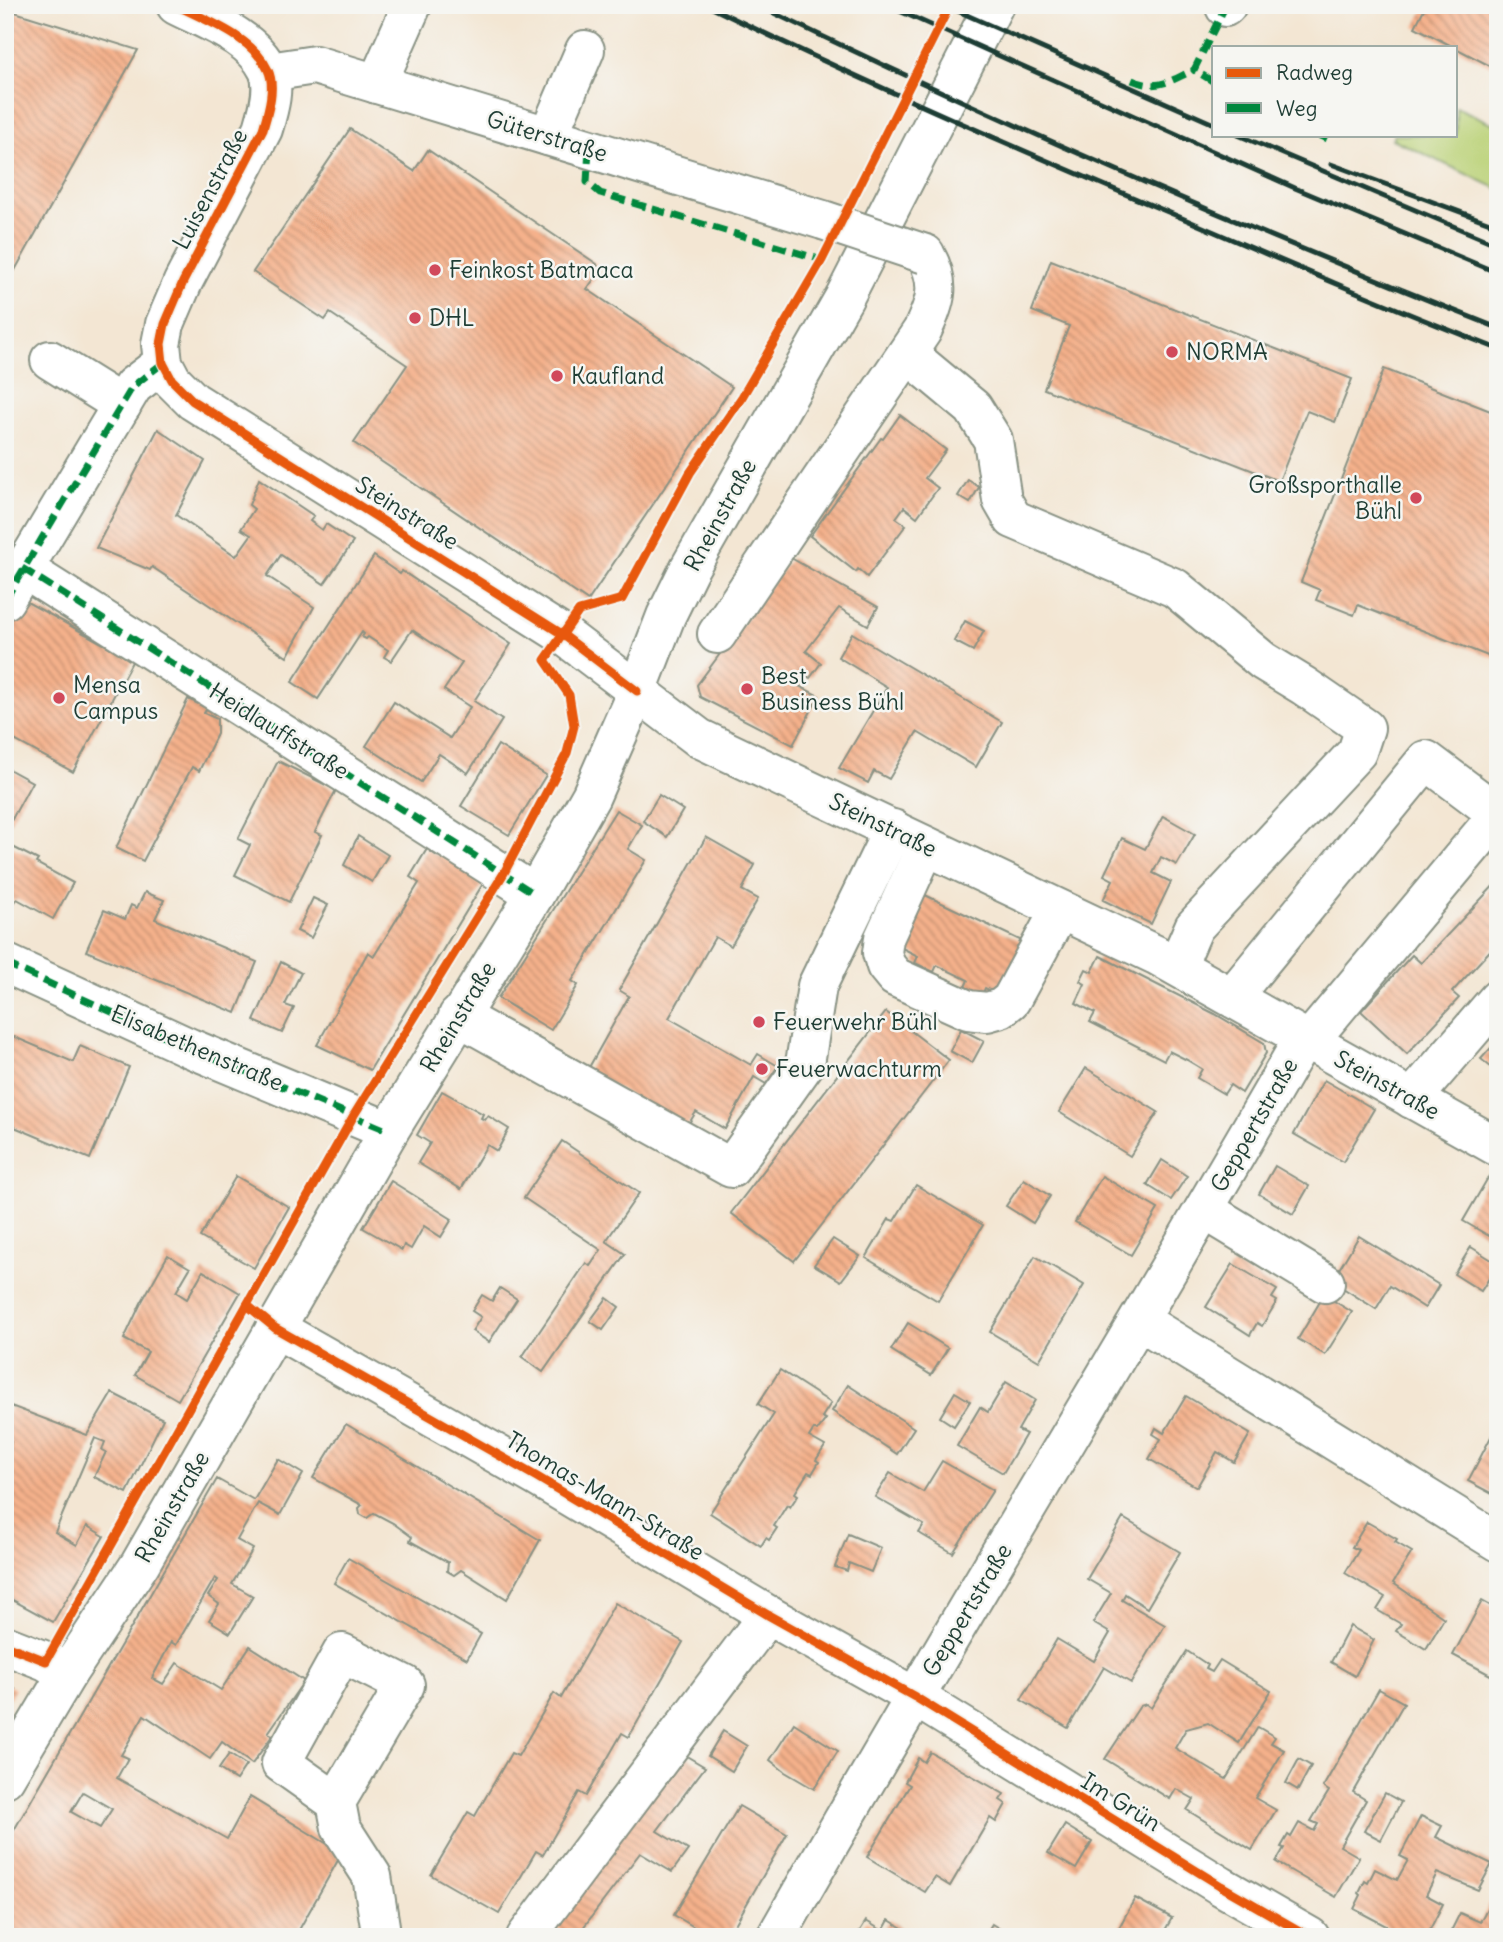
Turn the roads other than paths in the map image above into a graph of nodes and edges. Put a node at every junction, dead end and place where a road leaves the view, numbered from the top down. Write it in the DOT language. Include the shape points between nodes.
graph roads {
  1 [pos="176,5"];
  2 [pos="412,5"];
  3 [pos="994,5"];
  4 [pos="585,50"];
  5 [pos="269,72"];
  6 [pos="377,84"];
  7 [pos="548,136"];
  8 [pos="908,354"];
  9 [pos="50,360"];
  10 [pos="163,363"];
  11 [pos="122,405"];
  12 [pos="14,584"];
  13 [pos="717,634"];
  14 [pos="637,691"];
  15 [pos="1498,815"];
  16 [pos="909,837"];
  17 [pos="535,894"];
  18 [pos="1060,909"];
  19 [pos="5,963"];
  20 [pos="1177,966"];
  21 [pos="1232,997"];
  22 [pos="1498,999"];
  23 [pos="458,1016"];
  24 [pos="1307,1039"];
  25 [pos="1412,1098"];
  26 [pos="389,1131"];
  27 [pos="1498,1147"];
  28 [pos="1205,1210"];
  29 [pos="1325,1283"];
  30 [pos="1139,1320"];
  31 [pos="275,1328"];
  32 [pos="1498,1542"];
  33 [pos="768,1615"];
  34 [pos="5,1646"];
  35 [pos="67,1674"];
  36 [pos="915,1697"];
  37 [pos="5,1778"];
  38 [pos="336,1802"];
  39 [pos="383,1933"];
  40 [pos="526,1937"];
  41 [pos="776,1937"];
  42 [pos="1310,1937"];
  1 -- 5 [label="street" via="240,40"];
  2 -- 6 [label="street"];
  3 -- 14 [label="street, Rheinstraße" via="844,298 689,569"];
  4 -- 7 [label="street"];
  5 -- 6 [label="street, Güterstraße" via="315,65"];
  5 -- 10 [label="street, Luisenstraße" via="270,104 263,129 165,324"];
  6 -- 7 [label="street, Güterstraße"];
  7 -- 8 [label="street, Güterstraße, bridge" via="925,254 934,270 936,291 932,309"];
  8 -- 13 [label="street"];
  8 -- 20 [label="street" via="973,408 993,440 1002,500 1013,519 1175,588 1263,661 1365,728 1357,752 1194,927"];
  9 -- 11 [label="street"];
  10 -- 11 [label="street" via="133,386"];
  10 -- 14 [label="street, Steinstraße" via="193,401 562,634"];
  11 -- 12 [label="street"];
  12 -- 17 [label="street, Heidlauffstraße"];
  14 -- 16 [label="street, Steinstraße" via="699,738"];
  14 -- 17 [label="street, Rheinstraße" via="591,796"];
  15 -- 21 [label="street" via="1426,760"];
  15 -- 24 [label="street, Geppertstraße"];
  16 -- 18 [label="street, Steinstraße"];
  16 -- 18 [label="street" via="882,953 895,977 968,1010 1001,1008 1011,1000"];
  16 -- 23 [label="street" via="817,986 805,1064 731,1168"];
  17 -- 23 [label="street, Rheinstraße"];
  18 -- 20 [label="street, Steinstraße"];
  19 -- 26 [label="street, Elisabethenstraße" via="190,1048"];
  20 -- 21 [label="street, Steinstraße"];
  21 -- 24 [label="street, Steinstraße"];
  22 -- 25 [label="street"];
  23 -- 26 [label="street, Rheinstraße"];
  24 -- 25 [label="street, Steinstraße"];
  24 -- 28 [label="street, Geppertstraße"];
  25 -- 27 [label="street, Steinstraße"];
  26 -- 31 [label="street, Rheinstraße"];
  28 -- 29 [label="street"];
  28 -- 30 [label="street, Geppertstraße"];
  30 -- 32 [label="street"];
  30 -- 36 [label="street, Geppertstraße"];
  31 -- 33 [label="street, Thomas-Mann-Straße"];
  31 -- 35 [label="street, Rheinstraße" via="140,1564"];
  33 -- 36 [label="street, Thomas-Mann-Straße"];
  33 -- 40 [label="street"];
  34 -- 35 [label="street"];
  35 -- 37 [label="street, Rheinstraße"];
  36 -- 41 [label="street, Geppertstraße"];
  36 -- 42 [label="street, Im Grün"];
  38 -- 39 [label="street" via="341,1828 372,1876"];
}
